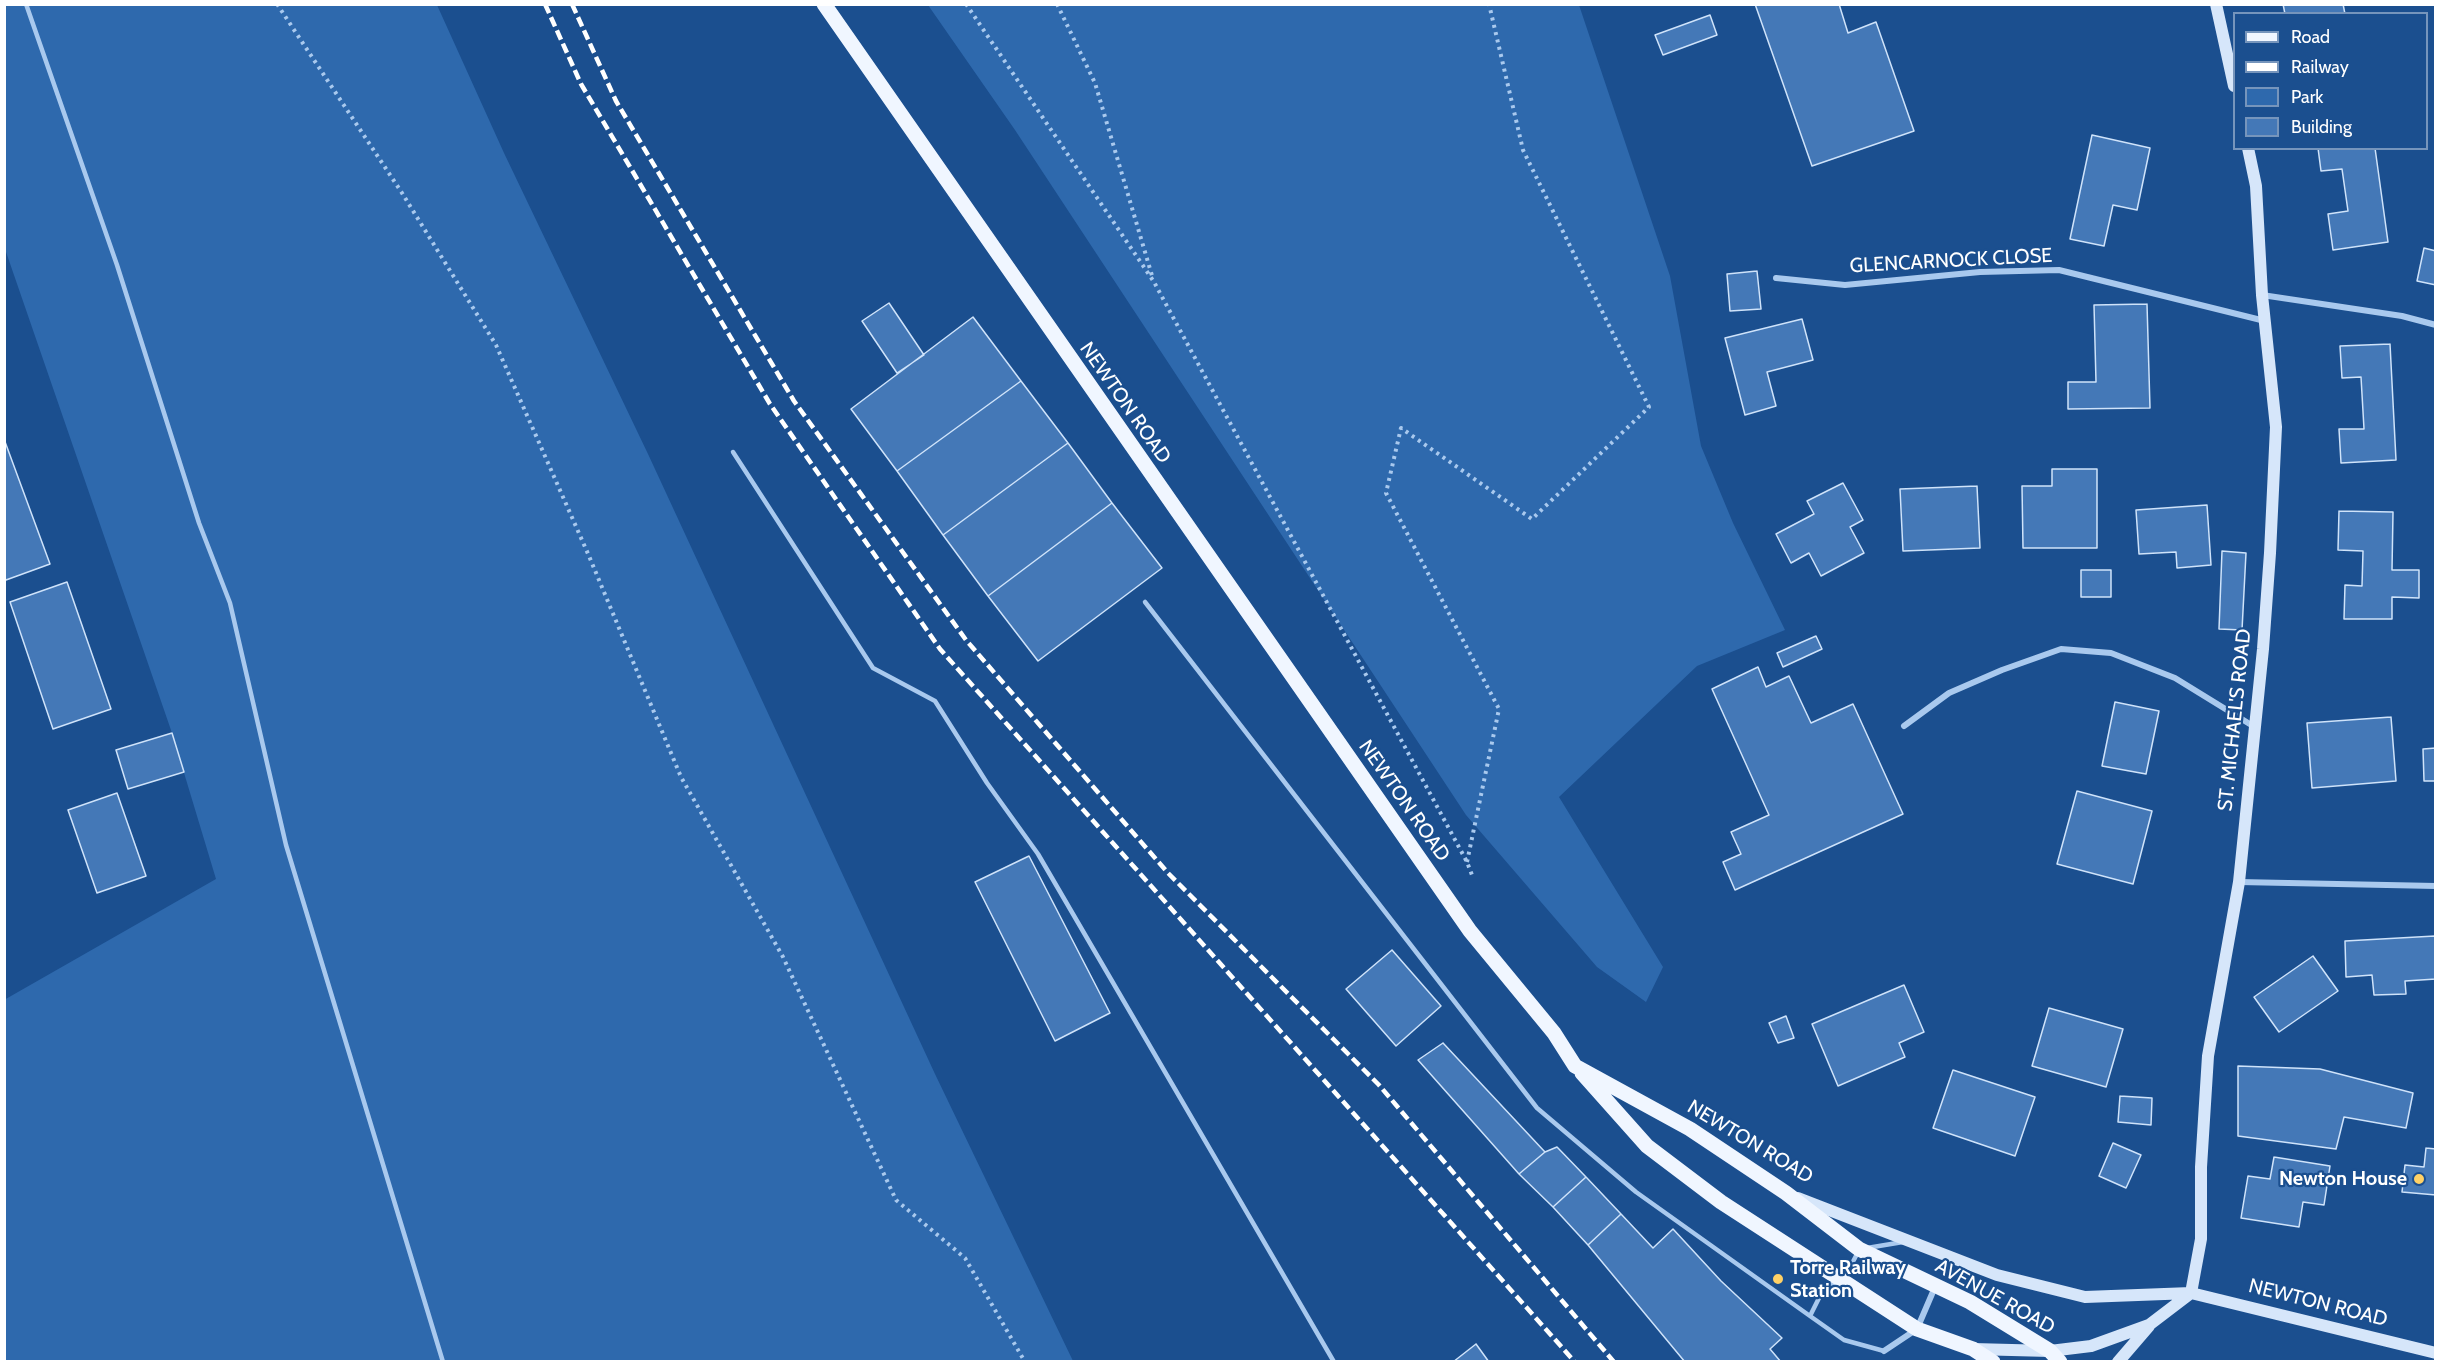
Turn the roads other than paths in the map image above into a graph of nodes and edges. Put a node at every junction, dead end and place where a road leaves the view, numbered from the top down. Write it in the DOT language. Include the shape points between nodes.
graph roads {
  1 [pos="26,4"];
  2 [pos="825,4"];
  3 [pos="2216,4"];
  4 [pos="2233,77"];
  5 [pos="2248,150"];
  6 [pos="1776,278"];
  7 [pos="2262,295"];
  8 [pos="2265,321"];
  9 [pos="2436,325"];
  10 [pos="733,452"];
  11 [pos="1145,602"];
  12 [pos="1904,726"];
  13 [pos="2253,726"];
  14 [pos="2239,882"];
  15 [pos="2436,886"];
  16 [pos="1575,1066"];
  17 [pos="1786,1193"];
  18 [pos="1906,1241"];
  19 [pos="1859,1249"];
  20 [pos="1842,1283"];
  21 [pos="1935,1287"];
  22 [pos="2191,1293"];
  23 [pos="1810,1316"];
  24 [pos="2149,1325"];
  25 [pos="1917,1329"];
  26 [pos="1973,1349"];
  27 [pos="1884,1351"];
  28 [pos="2436,1353"];
  29 [pos="2055,1356"];
  30 [pos="443,1362"];
  31 [pos="1334,1362"];
  32 [pos="1993,1362"];
  33 [pos="2118,1362"];
  1 -- 30 [label="lane" via="117,265 199,523 230,603 286,845"];
  2 -- 16 [label="main road, NEWTON ROAD" via="1470,931 1554,1033"];
  3 -- 4 [label="street"];
  5 -- 7 [label="street, ST. MICHAEL'S ROAD" via="2256,186"];
  6 -- 8 [label="street, GLENCARNOCK CLOSE" via="1845,285 1980,272 2059,270"];
  7 -- 8 [label="street, ST. MICHAEL'S ROAD"];
  7 -- 9 [label="street" via="2402,316"];
  8 -- 13 [label="street, ST. MICHAEL'S ROAD" via="2276,427 2263,649"];
  10 -- 31 [label="lane" via="873,668 934,700 1038,854"];
  11 -- 23 [label="lane" via="1537,1108 1636,1192"];
  12 -- 13 [label="street" via="1949,693 2061,649 2111,652 2175,678"];
  13 -- 14 [label="street, ST. MICHAEL'S ROAD"];
  14 -- 15 [label="street"];
  14 -- 22 [label="street, ST. MICHAEL'S ROAD" via="2208,1056 2201,1239"];
  16 -- 17 [label="main road, NEWTON ROAD" via="1690,1129"];
  16 -- 20 [label="main road" via="1647,1146 1721,1202"];
  17 -- 18 [label="street, NEWTON ROAD"];
  17 -- 19 [label="main road, AVENUE ROAD"];
  18 -- 19 [label="lane"];
  18 -- 22 [label="street, NEWTON ROAD" via="1997,1275 2085,1297"];
  19 -- 20 [label="lane"];
  19 -- 21 [label="main road, AVENUE ROAD"];
  20 -- 23 [label="lane" via="1826,1284"];
  20 -- 25 [label="main road"];
  21 -- 25 [label="street"];
  21 -- 29 [label="main road, AVENUE ROAD" via="1970,1302"];
  22 -- 24 [label="street"];
  22 -- 28 [label="street, NEWTON ROAD"];
  23 -- 27 [label="lane" via="1844,1341"];
  24 -- 29 [label="street"];
  24 -- 33 [label="street"];
  25 -- 26 [label="main road"];
  25 -- 27 [label="street"];
  26 -- 29 [label="street"];
  26 -- 32 [label="main road"];
}
